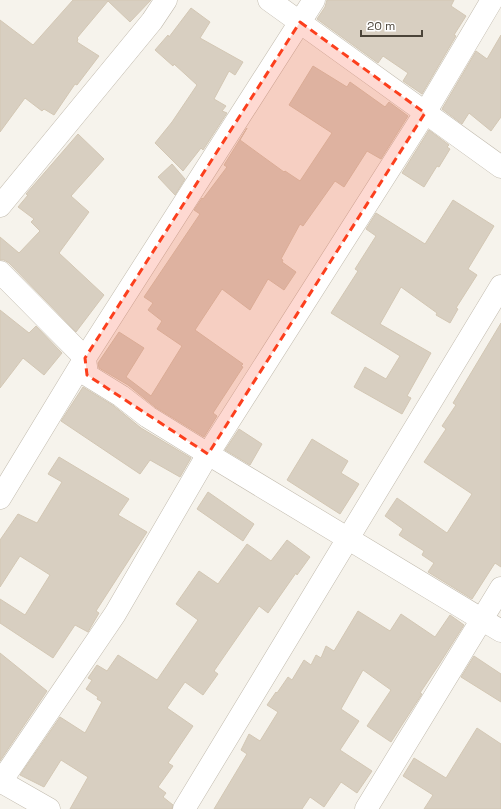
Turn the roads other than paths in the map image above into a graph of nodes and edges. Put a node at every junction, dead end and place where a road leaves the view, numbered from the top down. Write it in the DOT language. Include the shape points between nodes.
graph roads {
  1 [pos="166,0"];
  2 [pos="269,0"];
  3 [pos="314,0"];
  4 [pos="492,0"];
  5 [pos="300,22"];
  6 [pos="426,113"];
  7 [pos="501,167"];
  8 [pos="0,206"];
  9 [pos="0,272"];
  10 [pos="501,286"];
  11 [pos="85,358"];
  12 [pos="208,454"];
  13 [pos="0,498"];
  14 [pos="347,540"];
  15 [pos="501,588"];
  16 [pos="482,620"];
  17 [pos="501,632"];
  18 [pos="0,782"];
  19 [pos="49,809"];
  20 [pos="184,809"];
  21 [pos="366,809"];
  1 -- 8 [label="street"];
  2 -- 5 [label="street"];
  3 -- 5 [label="street"];
  4 -- 6 [label="street"];
  5 -- 6 [label="street"];
  5 -- 11 [label="street"];
  6 -- 7 [label="street"];
  6 -- 12 [label="street"];
  9 -- 11 [label="street"];
  10 -- 14 [label="street"];
  11 -- 12 [label="street" via="87,375"];
  11 -- 13 [label="street"];
  12 -- 14 [label="street"];
  12 -- 18 [label="street" via="115,614"];
  14 -- 16 [label="street"];
  14 -- 20 [label="street"];
  15 -- 16 [label="street"];
  16 -- 17 [label="street"];
  16 -- 21 [label="street"];
  18 -- 19 [label="street"];
}
